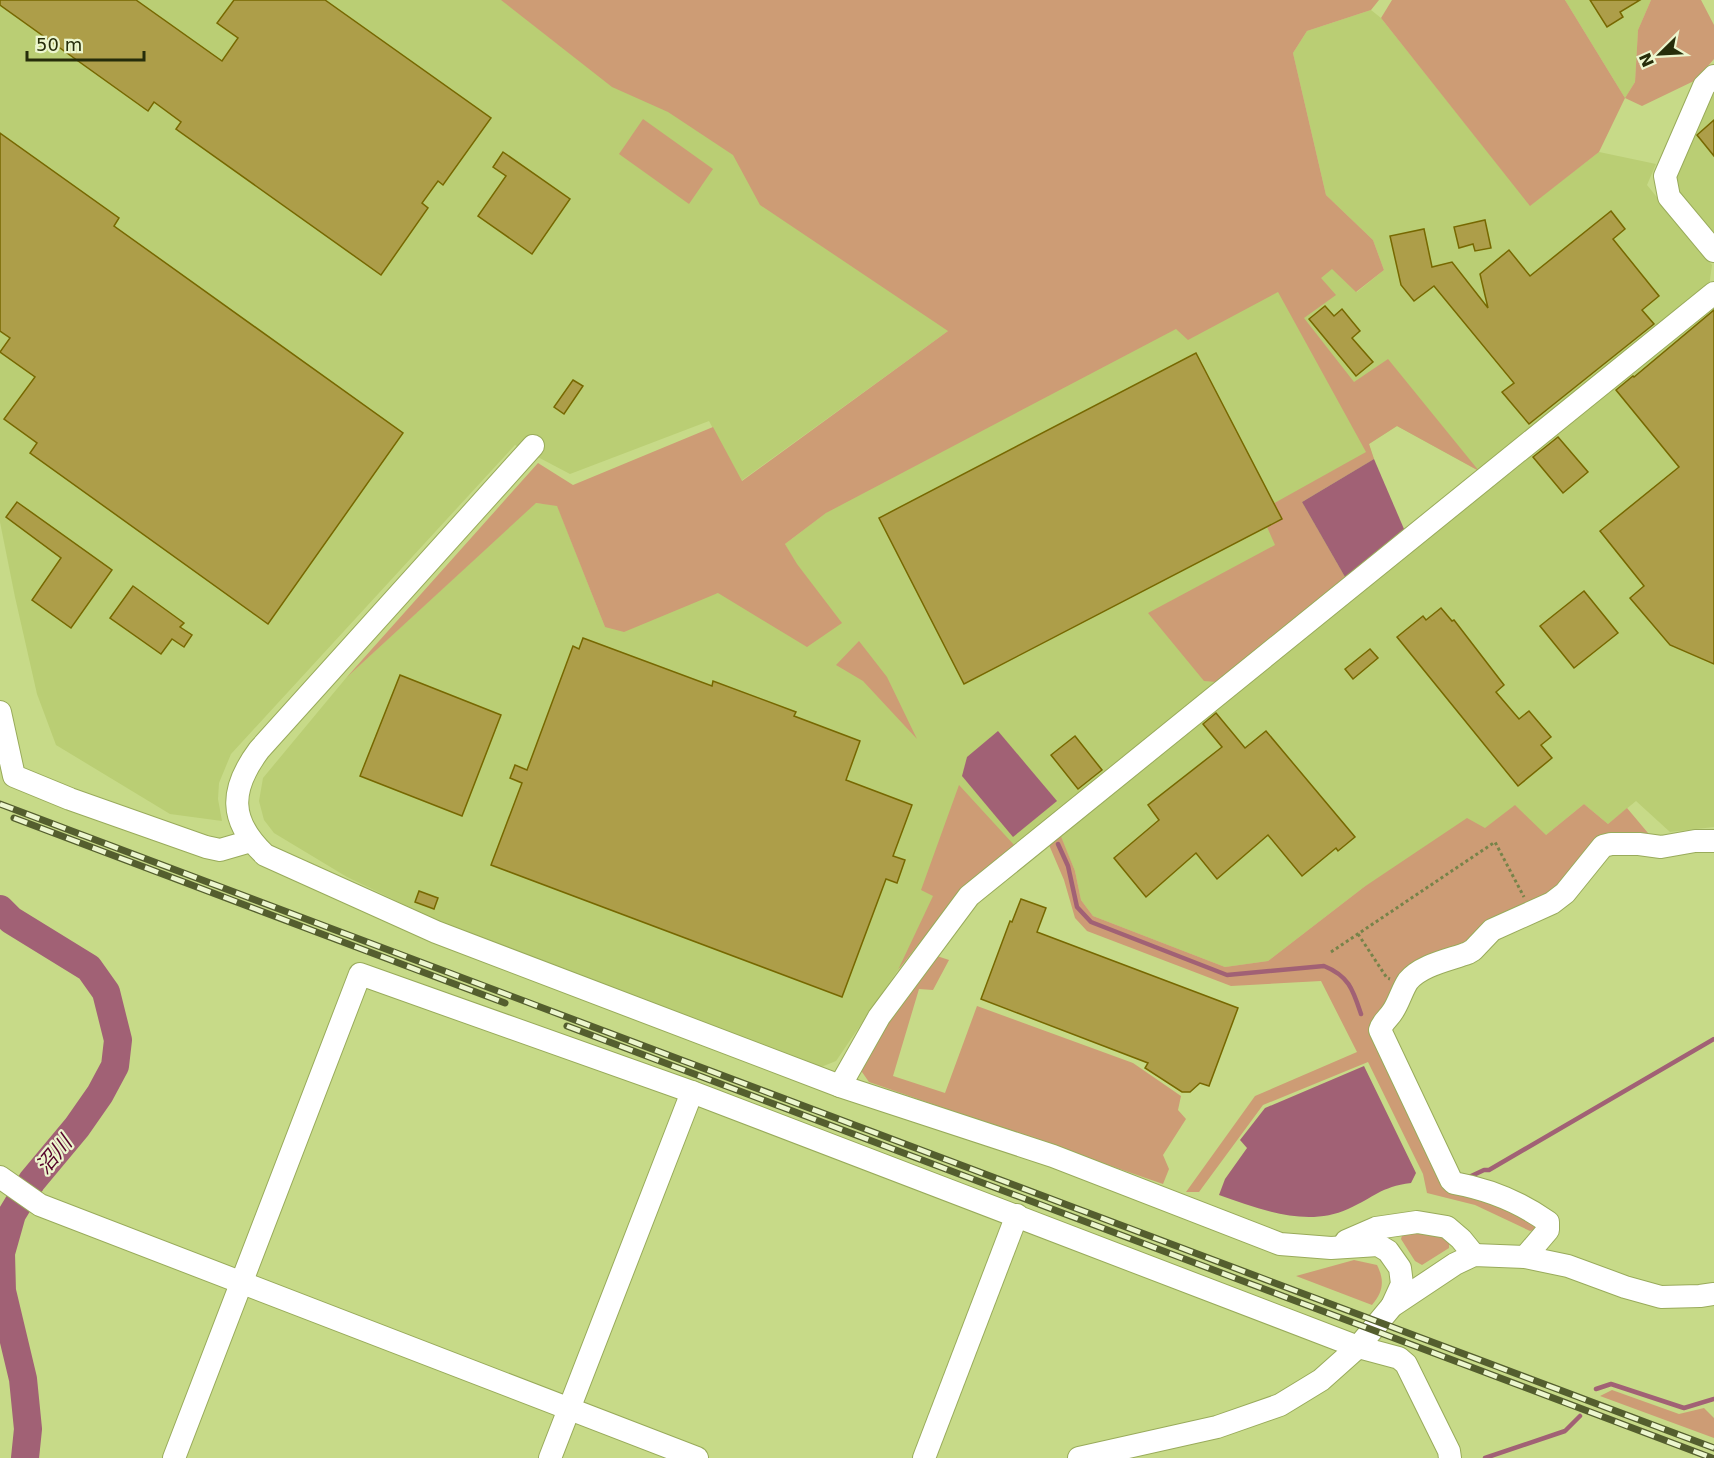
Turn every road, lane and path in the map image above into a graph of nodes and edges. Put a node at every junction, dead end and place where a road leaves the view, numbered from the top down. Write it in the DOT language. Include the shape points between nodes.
graph roads {
  1 [pos="1714,76"];
  2 [pos="1714,251"];
  3 [pos="1714,293"];
  4 [pos="533,446"];
  5 [pos="0,712"];
  6 [pos="1714,841"];
  7 [pos="251,842"];
  8 [pos="1532,912"];
  9 [pos="1358,934"];
  10 [pos="1331,952"];
  11 [pos="1407,983"];
  12 [pos="840,1086"];
  13 [pos="692,1092"];
  14 [pos="3,1180"];
  15 [pos="1017,1215"];
  16 [pos="1331,1248"];
  17 [pos="1474,1255"];
  18 [pos="1525,1257"];
  19 [pos="242,1282"];
  20 [pos="1714,1294"];
  21 [pos="1392,1306"];
  22 [pos="1358,1347"];
  23 [pos="569,1408"];
  24 [pos="174,1458"];
  25 [pos="550,1458"];
  26 [pos="697,1458"];
  27 [pos="924,1458"];
  28 [pos="1079,1458"];
  29 [pos="1450,1458"];
  1 -- 2 [label="street" via="1704,86 1665,176 1669,197"];
  3 -- 12 [label="street" via="969,896 879,1017"];
  4 -- 7 [label="street" via="246,767 237,806 241,825"];
  5 -- 7 [label="street" via="14,776 206,847 220,850"];
  6 -- 8 [label="street" via="1661,847 1604,846 1565,893"];
  7 -- 12 [label="street" via="274,860 436,932"];
  8 -- 9 [label="path" via="1495,842"];
  8 -- 11 [label="street" via="1492,930 1473,950 1421,970"];
  9 -- 10 [label="path"];
  9 -- 11 [label="path" via="1387,978"];
  11 -- 18 [label="street" via="1380,1030 1454,1183 1500,1196 1548,1222 1548,1230"];
  12 -- 16 [label="street" via="1053,1156 1280,1244"];
  13 -- 15 [label="street"];
  13 -- 19 [label="street" via="360,974"];
  13 -- 23 [label="street"];
  14 -- 19 [label="street" via="39,1205"];
  15 -- 22 [label="street"];
  15 -- 27 [label="street"];
  16 -- 17 [label="street" via="1376,1228 1417,1222 1447,1227"];
  16 -- 21 [label="street" via="1378,1245 1389,1251 1400,1268 1402,1284"];
  17 -- 18 [label="street"];
  17 -- 21 [label="street"];
  18 -- 20 [label="street" via="1568,1266 1661,1297"];
  19 -- 23 [label="street"];
  19 -- 24 [label="street"];
  21 -- 22 [label="street"];
  22 -- 28 [label="street" via="1321,1380 1280,1405 1217,1427"];
  22 -- 29 [label="street" via="1399,1358 1406,1364"];
  23 -- 25 [label="street"];
  23 -- 26 [label="street"];
}
